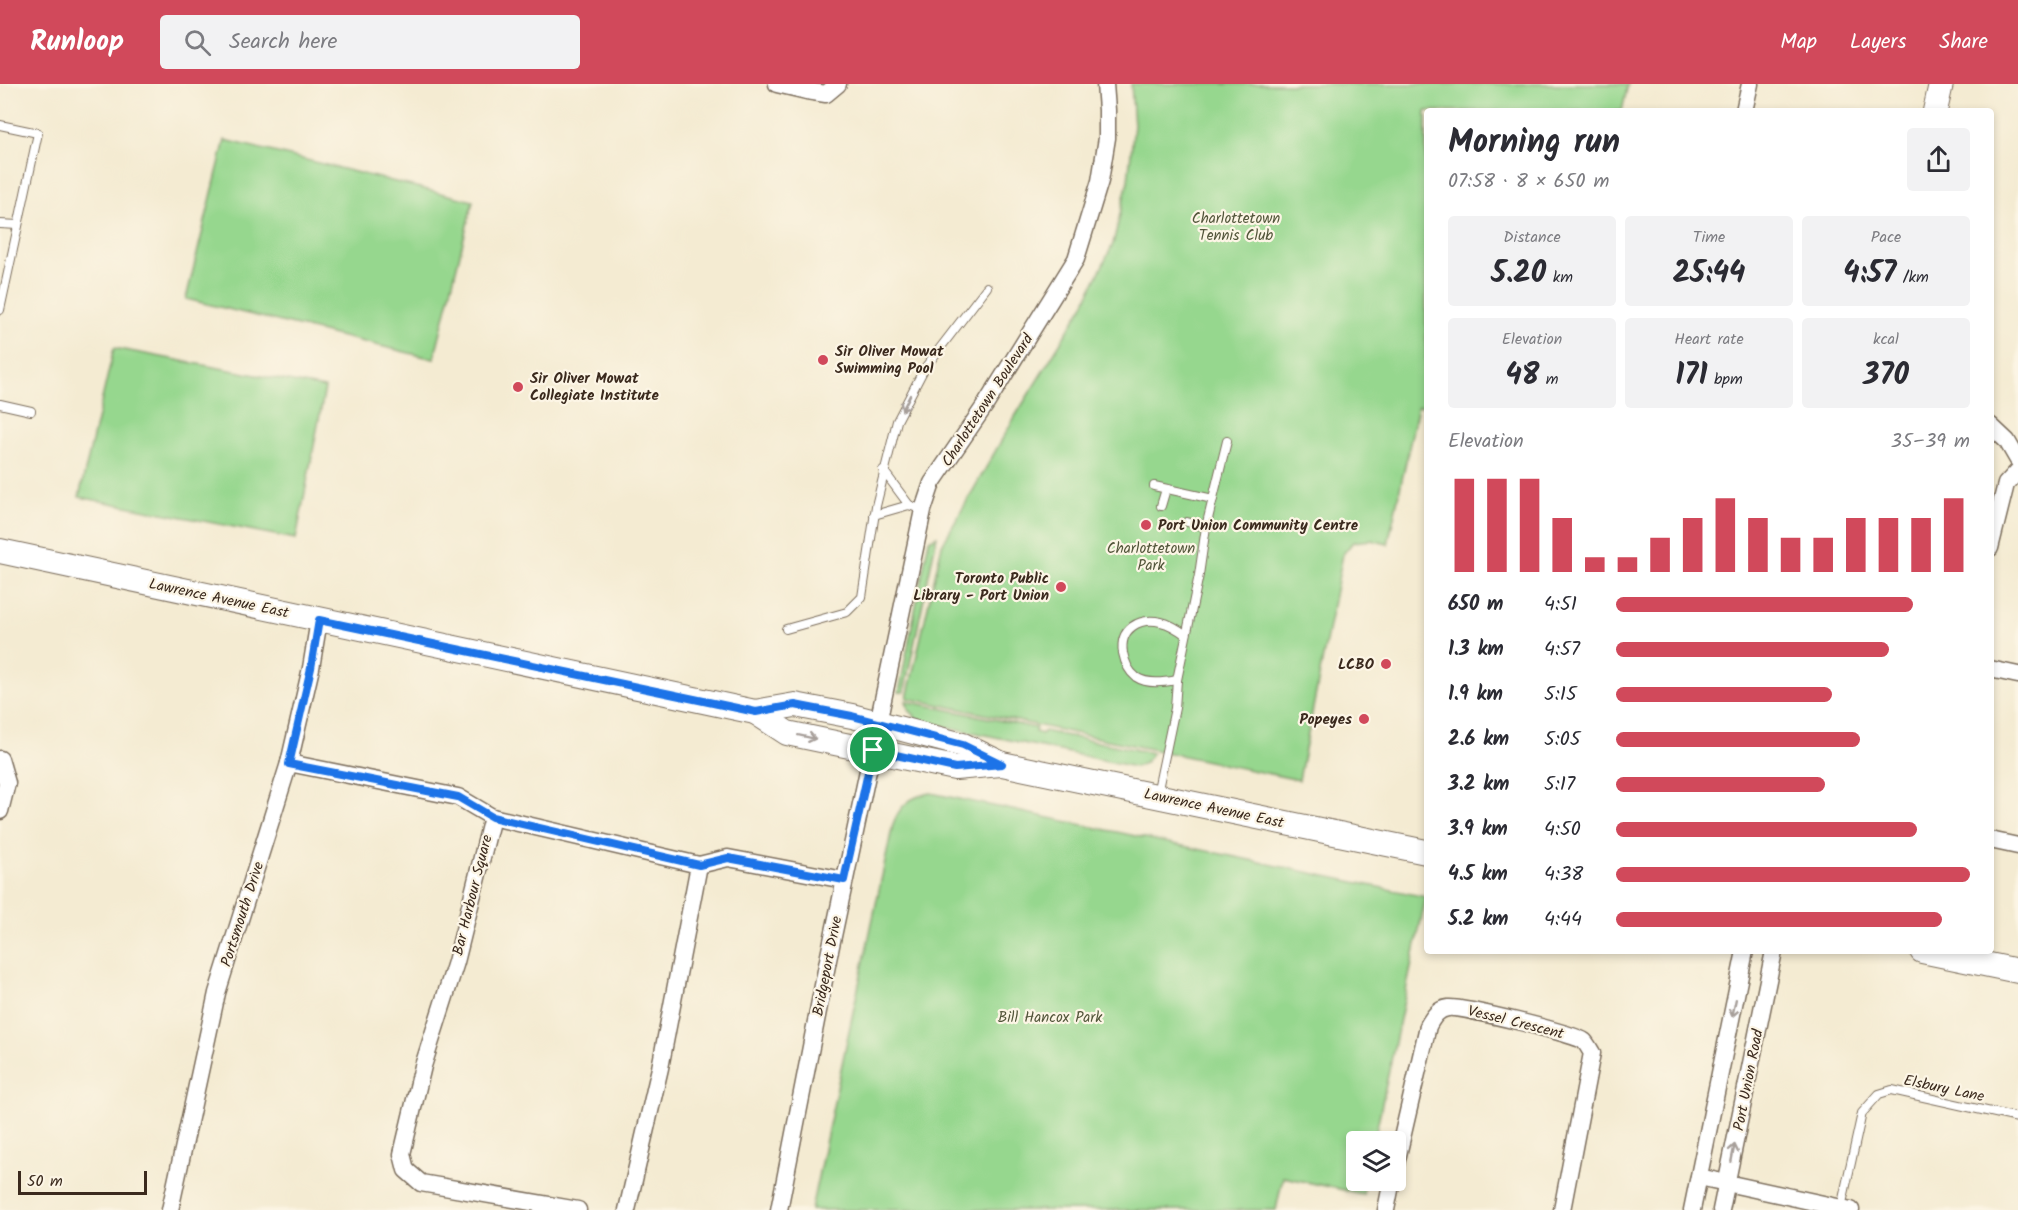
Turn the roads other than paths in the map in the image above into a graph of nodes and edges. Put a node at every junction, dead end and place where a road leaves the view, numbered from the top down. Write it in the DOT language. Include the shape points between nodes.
graph roads {
  1 [pos="777,84"];
  2 [pos="838,84"];
  3 [pos="1105,84"];
  4 [pos="1750,84"];
  5 [pos="1941,84"];
  6 [pos="1745,108"];
  7 [pos="1936,108"];
  8 [pos="0,125"];
  9 [pos="0,224"];
  10 [pos="18,225"];
  11 [pos="987,287"];
  12 [pos="0,310"];
  13 [pos="0,404"];
  14 [pos="31,411"];
  15 [pos="1994,429"];
  16 [pos="1227,441"];
  17 [pos="2018,460"];
  18 [pos="883,470"];
  19 [pos="2018,471"];
  20 [pos="1154,486"];
  21 [pos="1166,489"];
  22 [pos="1213,498"];
  23 [pos="1161,506"];
  24 [pos="916,507"];
  25 [pos="874,515"];
  26 [pos="1187,522"];
  27 [pos="1206,526"];
  28 [pos="1994,532"];
  29 [pos="0,551"];
  30 [pos="319,620"];
  31 [pos="786,629"];
  32 [pos="1186,635"];
  33 [pos="1994,670"];
  34 [pos="2018,675"];
  35 [pos="1177,680"];
  36 [pos="756,712"];
  37 [pos="878,723"];
  38 [pos="873,750"];
  39 [pos="0,759"];
  40 [pos="289,764"];
  41 [pos="1002,764"];
  42 [pos="1156,795"];
  43 [pos="0,811"];
  44 [pos="492,817"];
  45 [pos="1994,841"];
  46 [pos="2018,846"];
  47 [pos="1424,852"];
  48 [pos="699,865"];
  49 [pos="844,880"];
  50 [pos="1745,954"];
  51 [pos="1773,954"];
  52 [pos="1936,954"];
  53 [pos="2018,971"];
  54 [pos="2018,1118"];
  55 [pos="1404,1131"];
  56 [pos="1699,1177"];
  57 [pos="1727,1183"];
  58 [pos="1390,1191"];
  59 [pos="1808,1206"];
  60 [pos="1846,1209"];
  61 [pos="170,1210"];
  62 [pos="578,1210"];
  63 [pos="627,1210"];
  64 [pos="779,1210"];
  65 [pos="1386,1210"];
  66 [pos="1562,1210"];
  67 [pos="1692,1210"];
  68 [pos="1721,1210"];
  1 -- 2 [label="street" via="826,94"];
  3 -- 24 [label="street, Charlottetown Boulevard" via="1107,138 1100,181 1076,259"];
  4 -- 6 [label="street"];
  5 -- 7 [label="main road"];
  8 -- 10 [label="lane" via="38,133"];
  9 -- 10 [label="lane"];
  10 -- 12 [label="lane"];
  11 -- 18 [label="lane, one-way" via="924,369 897,421"];
  13 -- 14 [label="lane"];
  15 -- 17 [label="street"];
  16 -- 22 [label="lane"];
  18 -- 24 [label="lane"];
  18 -- 25 [label="lane"];
  19 -- 28 [label="street" via="2006,484"];
  20 -- 21 [label="lane"];
  21 -- 22 [label="lane"];
  21 -- 23 [label="lane"];
  22 -- 27 [label="lane"];
  24 -- 25 [label="lane"];
  24 -- 37 [label="street, Charlottetown Boulevard" via="902,619"];
  25 -- 31 [label="lane" via="862,597 847,612"];
  26 -- 27 [label="lane"];
  27 -- 32 [label="lane"];
  29 -- 30 [label="main road, Lawrence Avenue East"];
  30 -- 36 [label="main road, Lawrence Avenue East"];
  30 -- 40 [label="street, Portsmouth Drive"];
  32 -- 35 [label="lane"];
  32 -- 35 [label="lane" via="1162,622 1145,621 1125,634 1122,648 1125,664 1136,677 1149,682"];
  33 -- 34 [label="street"];
  35 -- 42 [label="lane" via="1175,708"];
  36 -- 37 [label="main road, Lawrence Avenue East" via="795,705"];
  36 -- 38 [label="main road, Lawrence Avenue East, one-way" via="787,733"];
  37 -- 38 [label="street, Bridgeport Drive"];
  37 -- 41 [label="main road, Lawrence Avenue East" via="963,745"];
  38 -- 41 [label="main road, Lawrence Avenue East" via="955,768"];
  38 -- 49 [label="street, Bridgeport Drive"];
  39 -- 43 [label="street" via="7,783"];
  40 -- 44 [label="street" via="458,797"];
  40 -- 61 [label="street, Portsmouth Drive" via="216,993"];
  41 -- 42 [label="main road, Lawrence Avenue East"];
  42 -- 47 [label="main road, Lawrence Avenue East"];
  44 -- 48 [label="street, Bar Harbour Square"];
  44 -- 62 [label="street, Bar Harbour Square" via="402,1154 406,1170 421,1183"];
  45 -- 46 [label="street"];
  48 -- 49 [label="street" via="728,858"];
  48 -- 63 [label="street" via="660,1068"];
  49 -- 64 [label="street, Bridgeport Drive"];
  50 -- 56 [label="street, Port Union Road, one-way"];
  57 -- 51 [label="street, Port Union Road, one-way"];
  52 -- 53 [label="main road"];
  54 -- 60 [label="lane, Elsbury Lane" via="1892,1090 1879,1094 1862,1113"];
  55 -- 66 [label="street, Vessel Crescent" via="1428,1026 1437,1012 1449,1007 1471,1010 1584,1041 1592,1053"];
  56 -- 57 [label="street"];
  56 -- 67 [label="street, Port Union Road"];
  57 -- 59 [label="street"];
  57 -- 68 [label="street, Port Union Road"];
  58 -- 65 [label="street"];
  59 -- 60 [label="street"];
}
